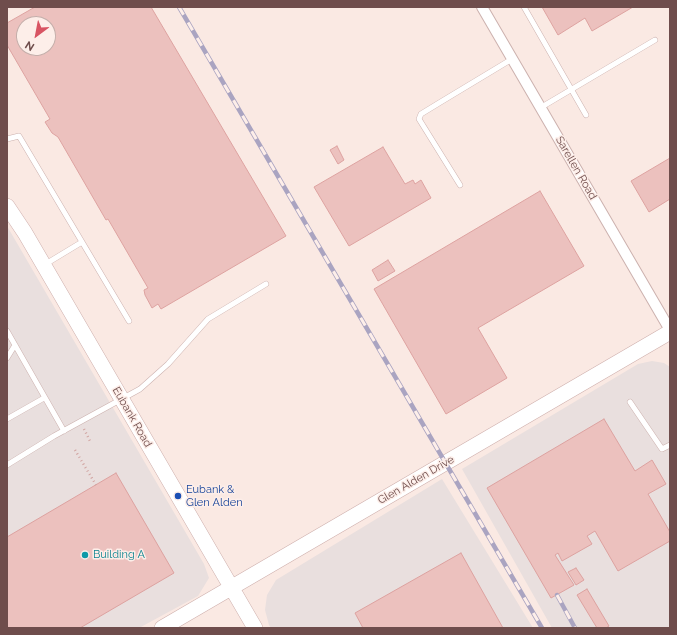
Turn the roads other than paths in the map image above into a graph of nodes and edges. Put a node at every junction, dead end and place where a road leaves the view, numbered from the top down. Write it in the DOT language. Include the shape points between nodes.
graph roads {
  1 [pos="482,7"];
  2 [pos="524,7"];
  3 [pos="655,40"];
  4 [pos="512,60"];
  5 [pos="571,89"];
  6 [pos="540,108"];
  7 [pos="586,115"];
  8 [pos="7,139"];
  9 [pos="460,185"];
  10 [pos="7,206"];
  11 [pos="82,242"];
  12 [pos="44,265"];
  13 [pos="266,284"];
  14 [pos="128,321"];
  15 [pos="7,331"];
  16 [pos="670,331"];
  17 [pos="15,346"];
  18 [pos="7,358"];
  19 [pos="44,398"];
  20 [pos="122,400"];
  21 [pos="630,402"];
  22 [pos="7,419"];
  23 [pos="64,431"];
  24 [pos="670,445"];
  25 [pos="7,465"];
  26 [pos="231,587"];
  27 [pos="162,628"];
  28 [pos="255,628"];
  1 -- 4 [label="street, Sarellen Road"];
  2 -- 5 [label="lane"];
  3 -- 5 [label="lane"];
  4 -- 6 [label="street, Sarellen Road"];
  4 -- 9 [label="lane" via="421,114 419,119"];
  5 -- 6 [label="lane"];
  5 -- 7 [label="lane"];
  6 -- 16 [label="street, Sarellen Road"];
  8 -- 11 [label="lane" via="19,136"];
  10 -- 12 [label="street, Eubank Road"];
  11 -- 12 [label="lane"];
  11 -- 14 [label="lane"];
  12 -- 20 [label="street, Eubank Road"];
  13 -- 20 [label="lane" via="208,319 168,364 140,389"];
  15 -- 17 [label="lane"];
  16 -- 26 [label="street, Glen Alden Drive"];
  17 -- 18 [label="lane"];
  17 -- 19 [label="lane"];
  19 -- 22 [label="lane"];
  19 -- 23 [label="lane"];
  20 -- 23 [label="lane"];
  20 -- 26 [label="street, Eubank Road"];
  21 -- 24 [label="lane" via="662,450"];
  23 -- 25 [label="lane"];
  26 -- 27 [label="street, Glen Alden Drive"];
  26 -- 28 [label="street, Eubank Road"];
}
